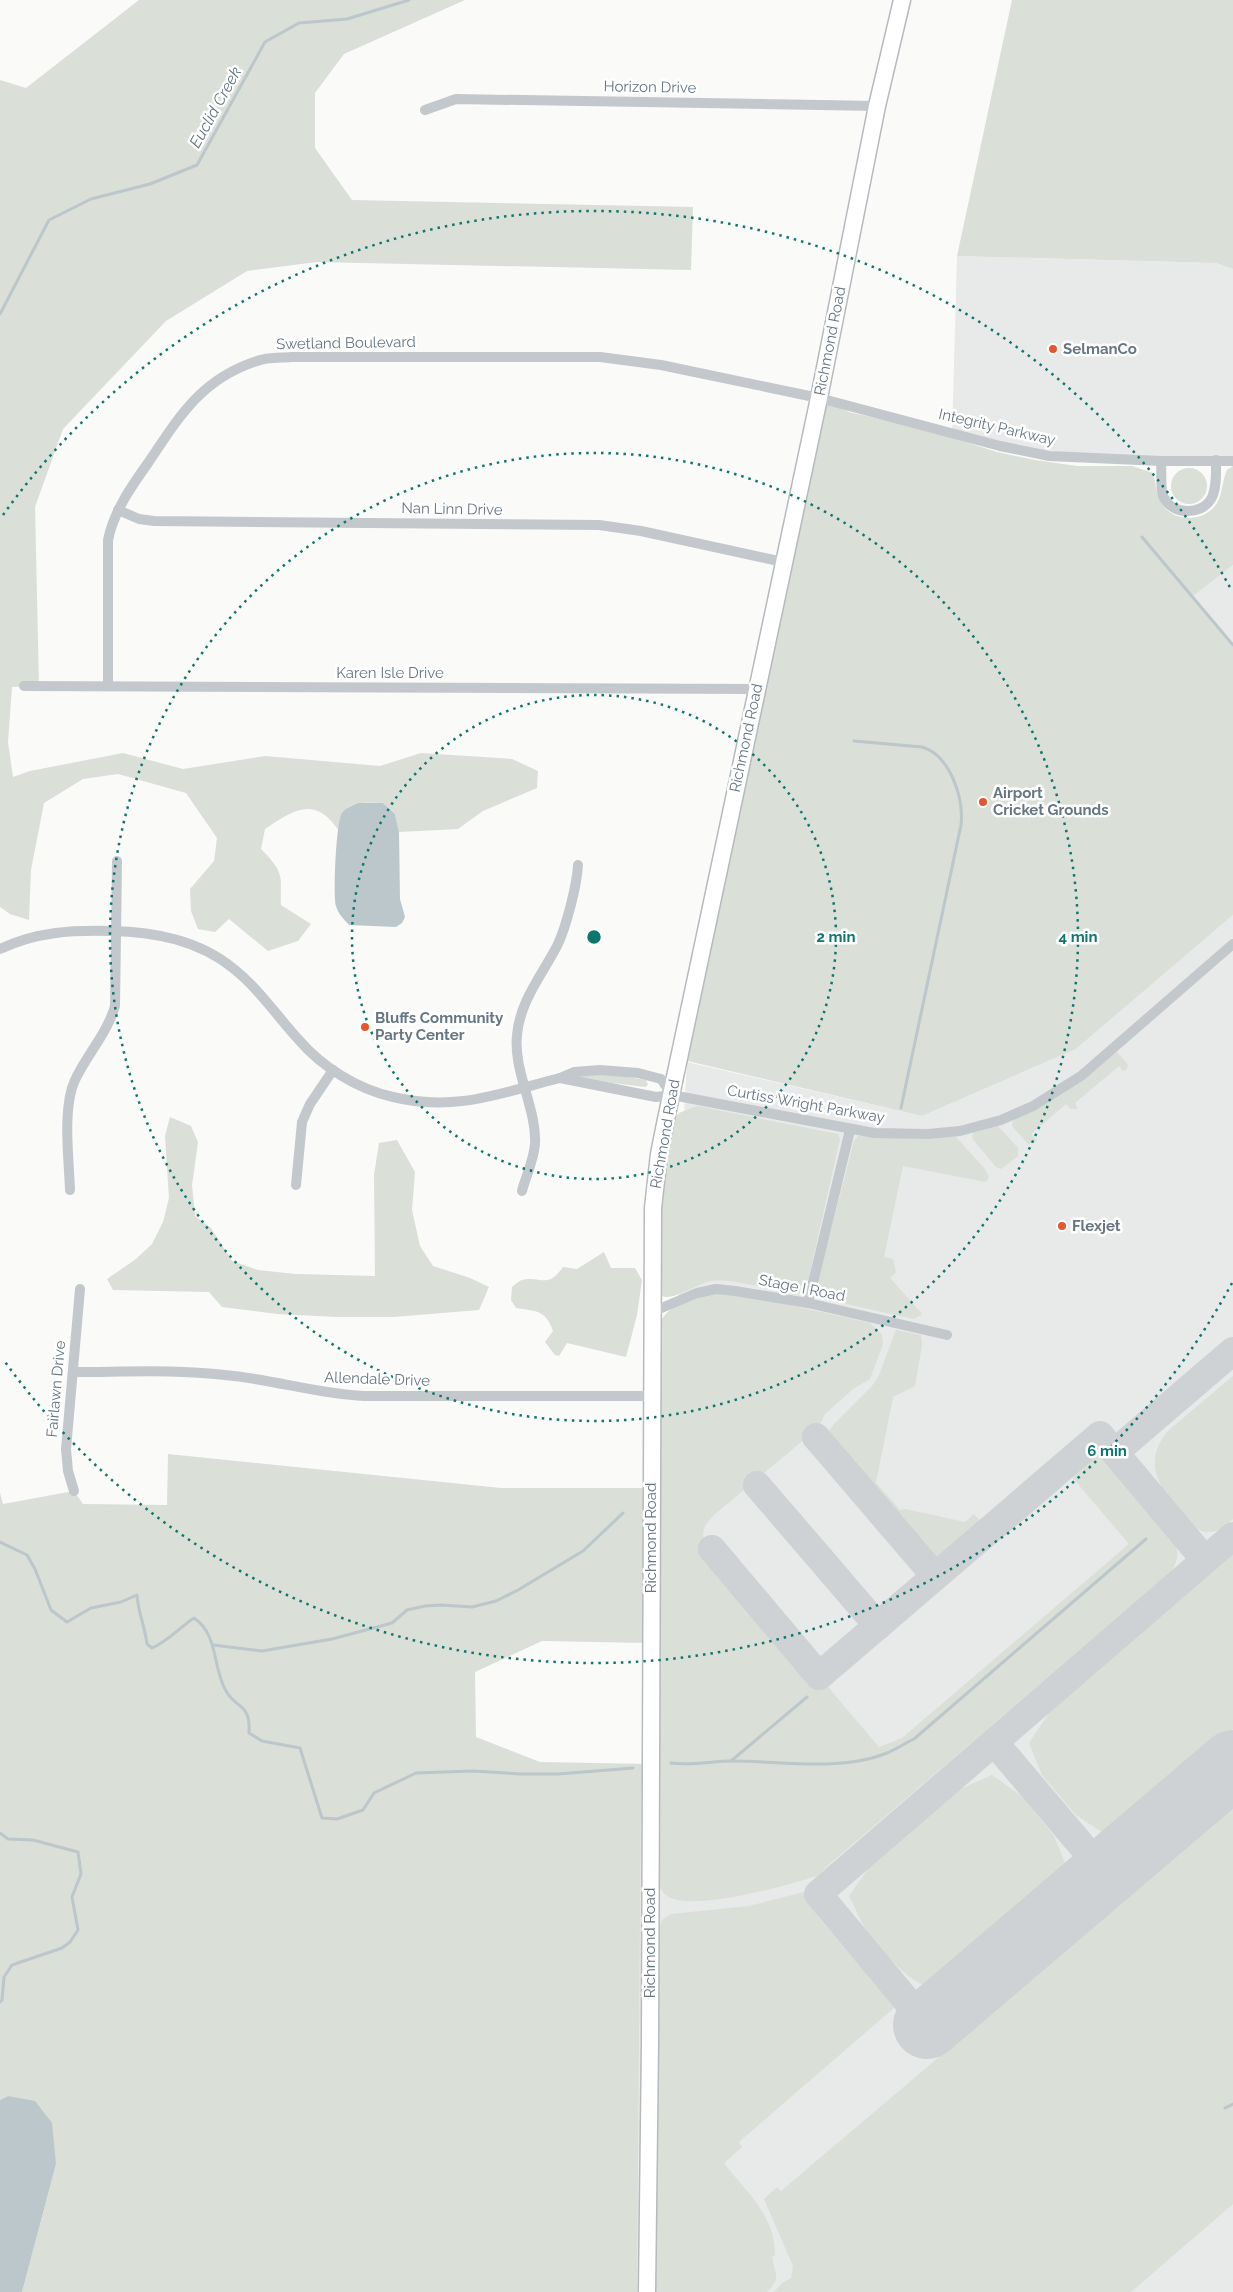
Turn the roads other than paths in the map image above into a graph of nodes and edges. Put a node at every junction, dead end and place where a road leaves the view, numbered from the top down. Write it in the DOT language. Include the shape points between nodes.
graph roads {
  1 [pos="902,0"];
  2 [pos="877,106"];
  3 [pos="425,110"];
  4 [pos="818,398"];
  5 [pos="1216,460"];
  6 [pos="1161,461"];
  7 [pos="1233,461"];
  8 [pos="118,510"];
  9 [pos="784,562"];
  10 [pos="24,686"];
  11 [pos="108,686"];
  12 [pos="757,689"];
  13 [pos="117,861"];
  14 [pos="578,865"];
  15 [pos="117,931"];
  16 [pos="1233,944"];
  17 [pos="0,948"];
  18 [pos="333,1070"];
  19 [pos="560,1078"];
  20 [pos="524,1087"];
  21 [pos="672,1095"];
  22 [pos="850,1130"];
  23 [pos="296,1185"];
  24 [pos="70,1190"];
  25 [pos="522,1191"];
  26 [pos="80,1289"];
  27 [pos="808,1303"];
  28 [pos="652,1312"];
  29 [pos="947,1334"];
  30 [pos="73,1372"];
  31 [pos="652,1396"];
  32 [pos="74,1491"];
  33 [pos="647,2292"];
  1 -- 2 [label="main road, Richmond Road"];
  2 -- 3 [label="street, Horizon Drive" via="456,100"];
  2 -- 4 [label="main road, Richmond Road"];
  4 -- 6 [label="street, Integrity Parkway" via="1048,456"];
  4 -- 8 [label="street, Swetland Boulevard" via="660,365 600,357 291,357 258,360 223,377 184,409"];
  4 -- 9 [label="main road, Richmond Road"];
  5 -- 6 [label="street, Integrity Parkway"];
  5 -- 6 [label="street" via="1211,498 1202,508 1191,511 1169,505 1163,496"];
  5 -- 7 [label="street, Integrity Parkway"];
  8 -- 9 [label="street, Nan Linn Drive" via="154,521 599,525"];
  8 -- 11 [label="street, Swetland Boulevard" via="111,522 108,540"];
  9 -- 12 [label="main road, Richmond Road"];
  10 -- 11 [label="street, Karen Isle Drive"];
  11 -- 12 [label="street, Karen Isle Drive"];
  12 -- 21 [label="main road, Richmond Road"];
  13 -- 15 [label="street"];
  14 -- 20 [label="street" via="561,938 530,994 519,1022 517,1047"];
  15 -- 17 [label="street" via="48,933"];
  15 -- 18 [label="street" via="170,937 224,962 251,985 300,1041"];
  15 -- 24 [label="street" via="112,1016 72,1085 69,1099"];
  16 -- 22 [label="street, Curtiss Wright Parkway" via="1081,1076 1033,1106 1000,1120 960,1130 908,1135"];
  18 -- 20 [label="street" via="371,1090 426,1102 465,1102"];
  18 -- 23 [label="street" via="302,1122"];
  19 -- 20 [label="street"];
  19 -- 21 [label="street, Curtiss Wright Parkway" via="656,1097"];
  19 -- 21 [label="street" via="574,1072 600,1070 638,1073 660,1079"];
  20 -- 25 [label="street" via="535,1144"];
  21 -- 22 [label="street, Curtiss Wright Parkway"];
  21 -- 28 [label="main road, Richmond Road" via="655,1184"];
  22 -- 27 [label="street"];
  26 -- 30 [label="street, Fairlawn Drive"];
  27 -- 28 [label="street, Stage I Road" via="716,1289 697,1293"];
  27 -- 29 [label="street, Stage I Road"];
  28 -- 31 [label="main road, Richmond Road"];
  30 -- 31 [label="street, Allendale Drive" via="209,1373 364,1396"];
  30 -- 32 [label="street, Fairlawn Drive" via="66,1449"];
  31 -- 33 [label="main road, Richmond Road"];
}
